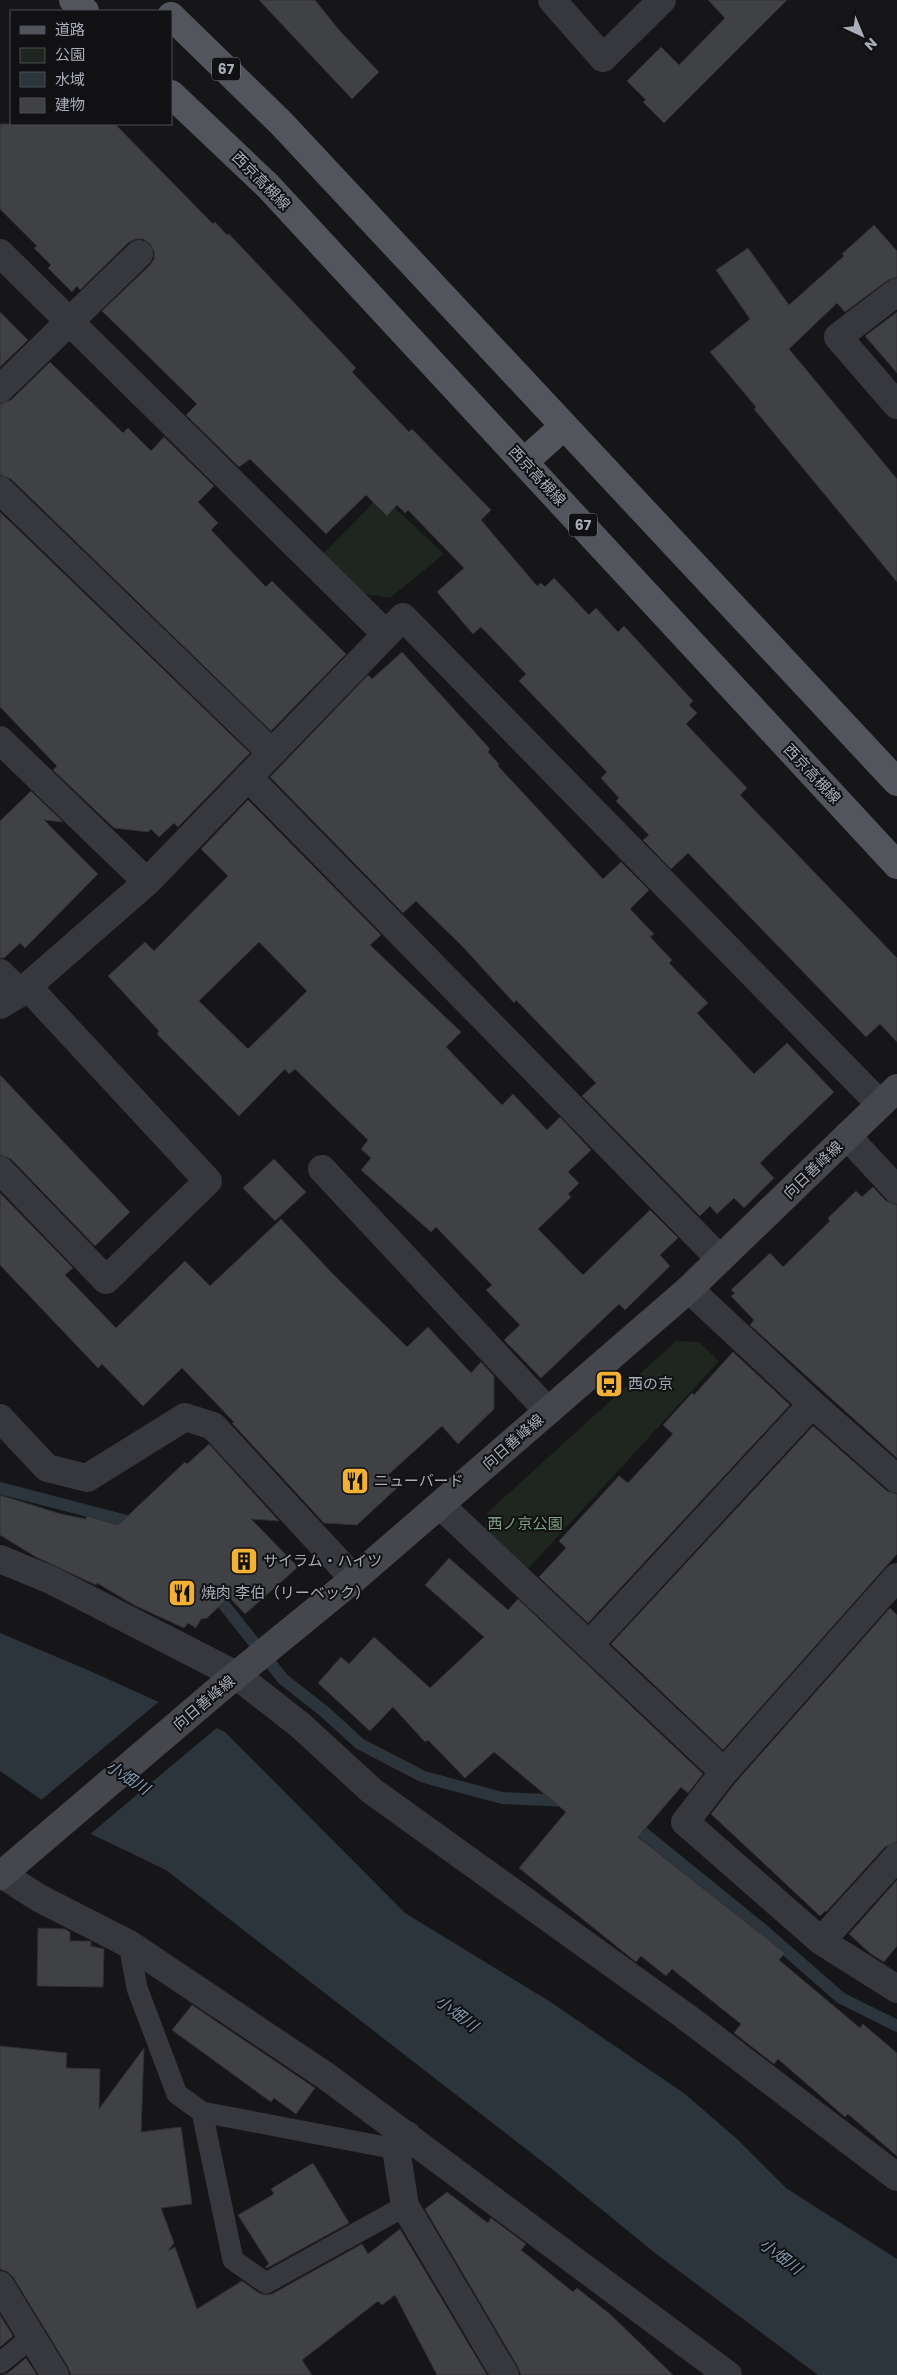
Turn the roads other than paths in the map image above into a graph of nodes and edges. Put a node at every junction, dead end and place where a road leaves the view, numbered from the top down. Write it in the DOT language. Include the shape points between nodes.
graph roads {
  1 [pos="73,0"];
  2 [pos="155,0"];
  3 [pos="552,0"];
  4 [pos="662,0"];
  5 [pos="84,10"];
  6 [pos="165,10"];
  7 [pos="172,17"];
  8 [pos="172,95"];
  9 [pos="0,253"];
  10 [pos="139,254"];
  11 [pos="897,292"];
  12 [pos="70,321"];
  13 [pos="0,389"];
  14 [pos="897,405"];
  15 [pos="564,426"];
  16 [pos="524,462"];
  17 [pos="0,490"];
  18 [pos="386,634"];
  19 [pos="0,740"];
  20 [pos="272,753"];
  21 [pos="248,777"];
  22 [pos="897,782"];
  23 [pos="897,865"];
  24 [pos="147,882"];
  25 [pos="0,973"];
  26 [pos="16,995"];
  27 [pos="889,1096"];
  28 [pos="848,1136"];
  29 [pos="322,1169"];
  30 [pos="0,1170"];
  31 [pos="897,1190"];
  32 [pos="720,1260"];
  33 [pos="689,1289"];
  34 [pos="812,1404"];
  35 [pos="548,1411"];
  36 [pos="0,1418"];
  37 [pos="897,1479"];
  38 [pos="440,1505"];
  39 [pos="0,1559"];
  40 [pos="897,1577"];
  41 [pos="354,1579"];
  42 [pos="590,1645"];
  43 [pos="236,1675"];
  44 [pos="724,1772"];
  45 [pos="897,1857"];
  46 [pos="1,1874"];
  47 [pos="821,1941"];
  48 [pos="129,1944"];
  49 [pos="897,1990"];
  50 [pos="202,2112"];
  51 [pos="401,2142"];
  52 [pos="897,2177"];
  53 [pos="404,2206"];
  54 [pos="0,2285"];
  55 [pos="32,2337"];
  56 [pos="0,2363"];
  57 [pos="56,2375"];
  58 [pos="505,2375"];
  59 [pos="728,2375"];
  1 -- 5 [label="main road"];
  2 -- 6 [label="main road"];
  3 -- 4 [label="street" via="603,58"];
  7 -- 15 [label="main road, 67" via="281,122"];
  8 -- 16 [label="main road, 西京高槻線 / 67" via="268,186"];
  9 -- 12 [label="street"];
  10 -- 12 [label="street"];
  11 -- 14 [label="street" via="838,337"];
  12 -- 13 [label="street"];
  12 -- 18 [label="street"];
  15 -- 16 [label="main road"];
  15 -- 22 [label="main road, 67"];
  16 -- 23 [label="main road, 西京高槻線 / 67"];
  17 -- 20 [label="street"];
  18 -- 20 [label="street"];
  18 -- 27 [label="street" via="403,617"];
  19 -- 24 [label="street"];
  20 -- 21 [label="street"];
  21 -- 24 [label="street"];
  21 -- 32 [label="street"];
  24 -- 26 [label="street"];
  25 -- 26 [label="street"];
  26 -- 30 [label="street" via="208,1181 106,1280"];
  27 -- 28 [label="main road, 向日善峰線"];
  28 -- 31 [label="street"];
  28 -- 32 [label="main road, 向日善峰線"];
  29 -- 35 [label="street"];
  32 -- 33 [label="main road, 向日善峰線"];
  33 -- 34 [label="street"];
  33 -- 35 [label="main road, 向日善峰線"];
  34 -- 37 [label="street"];
  34 -- 42 [label="street"];
  35 -- 38 [label="main road, 向日善峰線"];
  36 -- 41 [label="street" via="46,1468 87,1478 185,1417 213,1426"];
  38 -- 41 [label="main road, 向日善峰線"];
  38 -- 42 [label="street"];
  39 -- 43 [label="street" via="51,1580"];
  40 -- 44 [label="street"];
  41 -- 43 [label="main road, 向日善峰線"];
  42 -- 44 [label="street"];
  43 -- 46 [label="main road, 向日善峰線"];
  43 -- 52 [label="street" via="300,1725 372,1791 685,2016"];
  44 -- 47 [label="street" via="685,1822"];
  45 -- 47 [label="street"];
  46 -- 48 [label="street" via="39,1898"];
  47 -- 49 [label="street"];
  48 -- 50 [label="lane" via="137,1988 177,2094"];
  48 -- 51 [label="street" via="326,2076"];
  50 -- 51 [label="lane"];
  50 -- 53 [label="lane" via="233,2260 266,2283"];
  51 -- 53 [label="street"];
  51 -- 59 [label="street"];
  53 -- 58 [label="street"];
  54 -- 55 [label="street"];
  55 -- 56 [label="lane"];
  55 -- 57 [label="street"];
}
